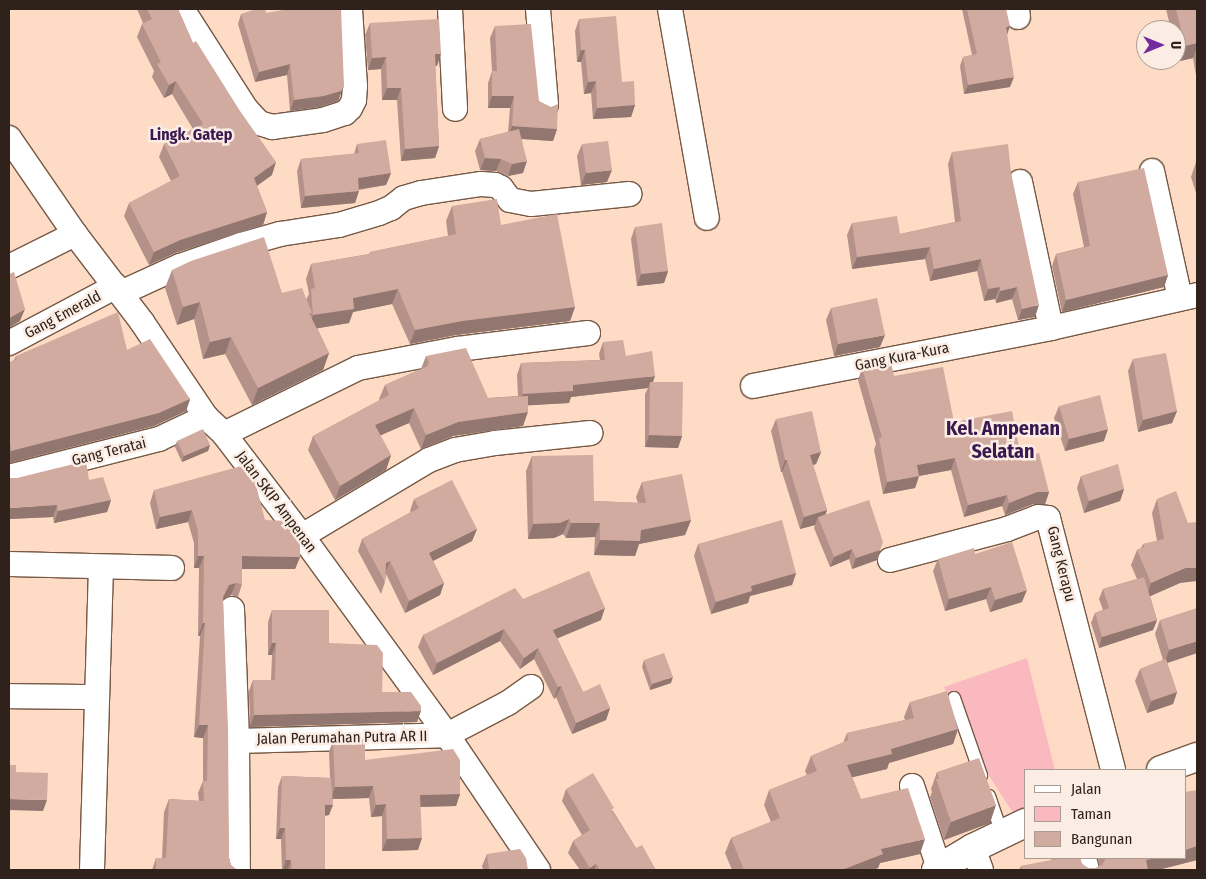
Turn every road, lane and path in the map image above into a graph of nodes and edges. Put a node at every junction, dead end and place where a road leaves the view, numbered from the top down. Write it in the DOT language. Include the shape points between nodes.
graph roads {
  1 [pos="182,9"];
  2 [pos="350,9"];
  3 [pos="450,9"];
  4 [pos="538,9"];
  5 [pos="670,9"];
  6 [pos="546,105"];
  7 [pos="455,109"];
  8 [pos="9,138"];
  9 [pos="1152,171"];
  10 [pos="1020,182"];
  11 [pos="629,194"];
  12 [pos="706,218"];
  13 [pos="75,234"];
  14 [pos="9,268"];
  15 [pos="118,290"];
  16 [pos="1189,297"];
  17 [pos="1051,328"];
  18 [pos="588,334"];
  19 [pos="9,343"];
  20 [pos="753,386"];
  21 [pos="206,417"];
  22 [pos="590,433"];
  23 [pos="224,434"];
  24 [pos="9,477"];
  25 [pos="302,536"];
  26 [pos="890,560"];
  27 [pos="9,564"];
  28 [pos="101,567"];
  29 [pos="172,568"];
  30 [pos="232,609"];
  31 [pos="530,687"];
  32 [pos="9,696"];
  33 [pos="95,697"];
  34 [pos="954,698"];
  35 [pos="447,736"];
  36 [pos="237,741"];
  37 [pos="1197,757"];
  38 [pos="1113,769"];
  39 [pos="1163,769"];
  40 [pos="912,786"];
  41 [pos="1013,828"];
  42 [pos="977,859"];
  43 [pos="938,869"];
  44 [pos="92,870"];
  45 [pos="238,870"];
  46 [pos="538,870"];
  1 -- 2 [label="street" via="246,108 259,123 272,127 324,120 350,108 355,86"];
  3 -- 7 [label="street"];
  4 -- 6 [label="street"];
  5 -- 12 [label="street"];
  8 -- 13 [label="street, Jalan SKIP Ampenan"];
  9 -- 16 [label="street"];
  10 -- 17 [label="street"];
  11 -- 15 [label="street, Gang Emerald" via="530,204 510,200 495,184 422,193 404,198 379,213 241,245"];
  13 -- 14 [label="street"];
  13 -- 15 [label="street, Jalan SKIP Ampenan"];
  15 -- 19 [label="street, Gang Emerald"];
  15 -- 21 [label="street, Jalan SKIP Ampenan"];
  16 -- 17 [label="street, Gang Kura-Kura"];
  17 -- 20 [label="street, Gang Kura-Kura"];
  18 -- 23 [label="street" via="458,349 358,368"];
  21 -- 23 [label="street, Jalan SKIP Ampenan"];
  21 -- 24 [label="street, Gang Teratai" via="159,439"];
  22 -- 25 [label="street" via="455,450 428,460"];
  23 -- 25 [label="street, Jalan SKIP Ampenan"];
  25 -- 35 [label="street, Jalan SKIP Ampenan"];
  26 -- 38 [label="street, Gang Kerapu" via="1006,529 1038,517 1048,518"];
  27 -- 28 [label="street"];
  28 -- 29 [label="street"];
  28 -- 33 [label="street"];
  30 -- 36 [label="street, Jalan Perumahan Putra AR II"];
  31 -- 35 [label="street" via="508,703"];
  32 -- 33 [label="street"];
  33 -- 44 [label="street"];
  34 -- 41 [label="lane"];
  35 -- 36 [label="street, Jalan Perumahan Putra AR II"];
  35 -- 46 [label="street, Jalan SKIP Ampenan"];
  36 -- 45 [label="street, Jalan Perumahan Putra AR II"];
  37 -- 39 [label="highway"];
  40 -- 43 [label="street"];
  41 -- 42 [label="highway"];
  42 -- 43 [label="highway"];
}
